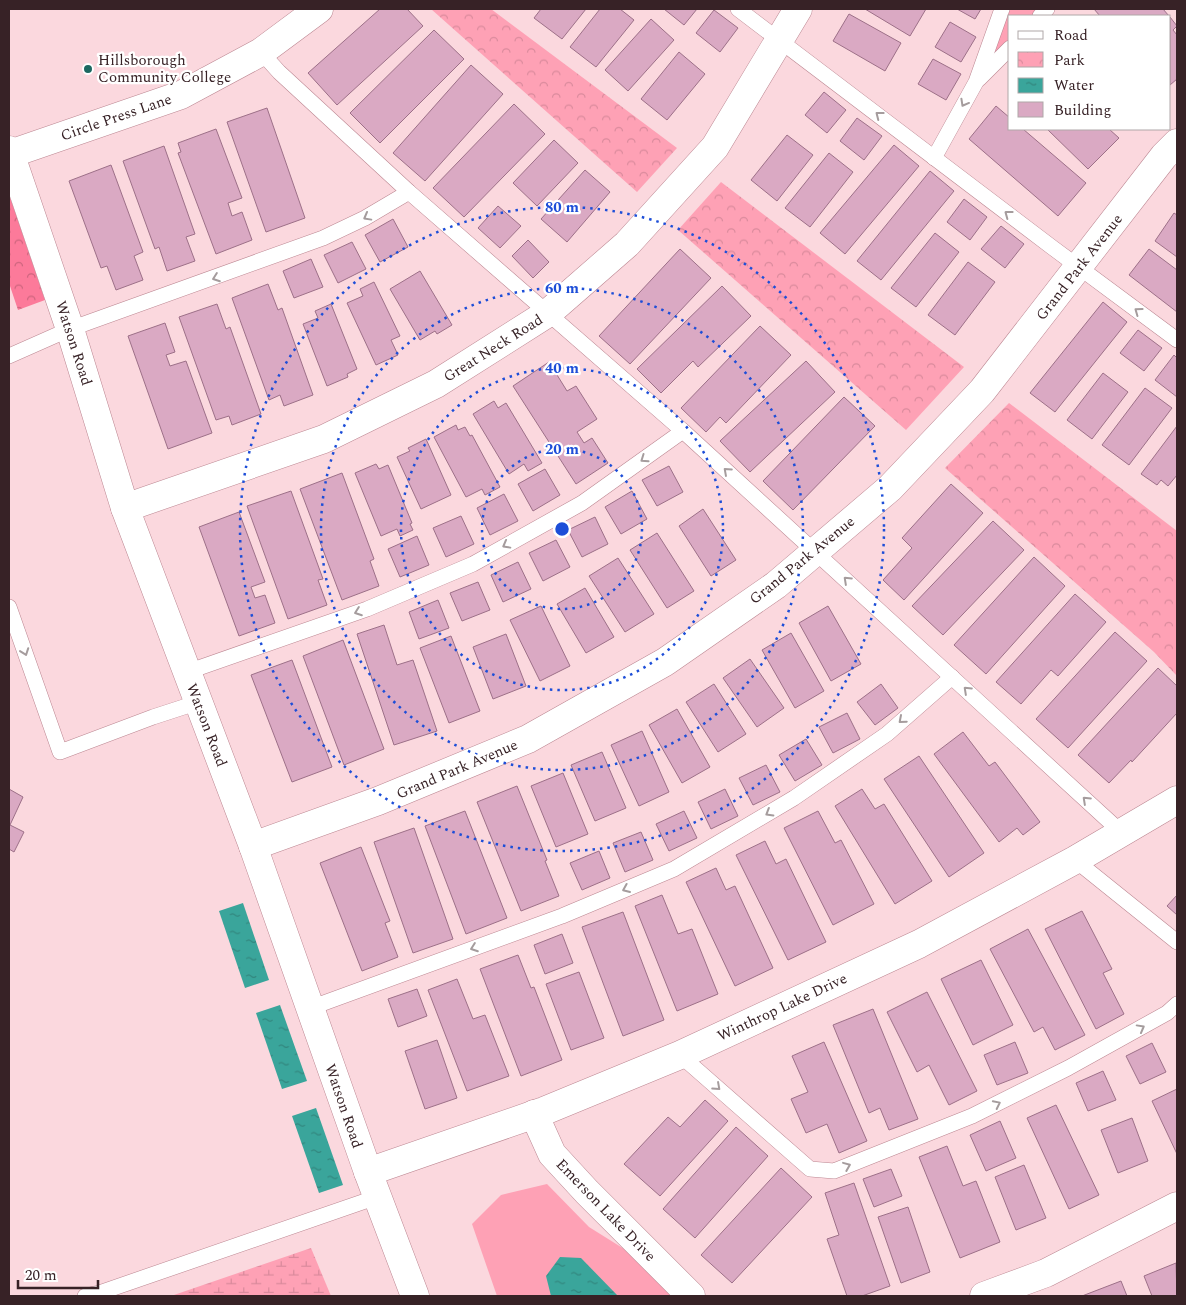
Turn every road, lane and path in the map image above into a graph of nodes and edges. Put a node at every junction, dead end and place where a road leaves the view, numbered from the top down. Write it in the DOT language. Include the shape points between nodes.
graph roads {
  1 [pos="319,9"];
  2 [pos="738,9"];
  3 [pos="798,9"];
  4 [pos="1002,9"];
  5 [pos="779,40"];
  6 [pos="1008,50"];
  7 [pos="261,52"];
  8 [pos="976,82"];
  9 [pos="1177,143"];
  10 [pos="9,152"];
  11 [pos="934,158"];
  12 [pos="409,192"];
  13 [pos="1078,267"];
  14 [pos="548,313"];
  15 [pos="70,330"];
  16 [pos="1177,340"];
  17 [pos="9,356"];
  18 [pos="683,431"];
  19 [pos="125,508"];
  20 [pos="816,551"];
  21 [pos="9,606"];
  22 [pos="187,672"];
  23 [pos="952,677"];
  24 [pos="199,702"];
  25 [pos="1177,800"];
  26 [pos="1122,833"];
  27 [pos="253,846"];
  28 [pos="1076,860"];
  29 [pos="1177,942"];
  30 [pos="1177,1004"];
  31 [pos="310,1008"];
  32 [pos="680,1055"];
  33 [pos="534,1114"];
  34 [pos="372,1184"];
  35 [pos="1177,1206"];
  36 [pos="85,1296"];
  37 [pos="415,1296"];
  38 [pos="691,1296"];
  39 [pos="984,1296"];
  1 -- 7 [label="street, Circle Press Lane"];
  2 -- 5 [label="lane"];
  3 -- 5 [label="street, Great Neck Road"];
  4 -- 8 [label="lane"];
  11 -- 5 [label="lane, one-way"];
  5 -- 14 [label="street, Great Neck Road" via="715,148 627,244"];
  6 -- 8 [label="lane"];
  7 -- 10 [label="street, Circle Press Lane" via="181,95"];
  7 -- 12 [label="lane"];
  8 -- 11 [label="lane, one-way"];
  9 -- 13 [label="street, Grand Park Avenue"];
  10 -- 15 [label="street, Watson Road"];
  13 -- 11 [label="lane, one-way"];
  12 -- 14 [label="lane"];
  12 -- 15 [label="lane, one-way" via="323,238"];
  16 -- 13 [label="lane, one-way"];
  13 -- 20 [label="street, Grand Park Avenue" via="982,391 890,488"];
  14 -- 18 [label="lane"];
  14 -- 19 [label="street, Great Neck Road" via="436,384 324,439"];
  15 -- 17 [label="lane"];
  15 -- 19 [label="street, Watson Road"];
  20 -- 18 [label="lane, one-way"];
  18 -- 22 [label="lane, one-way" via="582,503 473,564 366,609"];
  19 -- 22 [label="street, Watson Road"];
  23 -- 20 [label="lane, one-way"];
  20 -- 27 [label="street, Grand Park Avenue" via="776,585 665,662 528,739 378,802"];
  21 -- 24 [label="lane, one-way" via="60,752"];
  22 -- 24 [label="street, Watson Road"];
  26 -- 23 [label="lane, one-way"];
  23 -- 31 [label="lane, one-way" via="887,734 794,798 674,869 562,916"];
  24 -- 27 [label="street, Watson Road"];
  25 -- 26 [label="street, Winthrop Lake Drive"];
  26 -- 28 [label="street, Winthrop Lake Drive"];
  27 -- 31 [label="street, Watson Road"];
  28 -- 29 [label="lane"];
  28 -- 32 [label="street, Winthrop Lake Drive" via="919,944"];
  32 -- 30 [label="lane, one-way" via="810,1169 834,1172 972,1116 1068,1068 1167,1013"];
  31 -- 34 [label="street, Watson Road"];
  32 -- 33 [label="street, Winthrop Lake Drive"];
  33 -- 34 [label="street, Winthrop Lake Drive"];
  33 -- 38 [label="street, Emerson Lake Drive" via="552,1154"];
  34 -- 36 [label="lane"];
  34 -- 37 [label="street, Watson Road"];
  35 -- 39 [label="street" via="1046,1273"];
}
